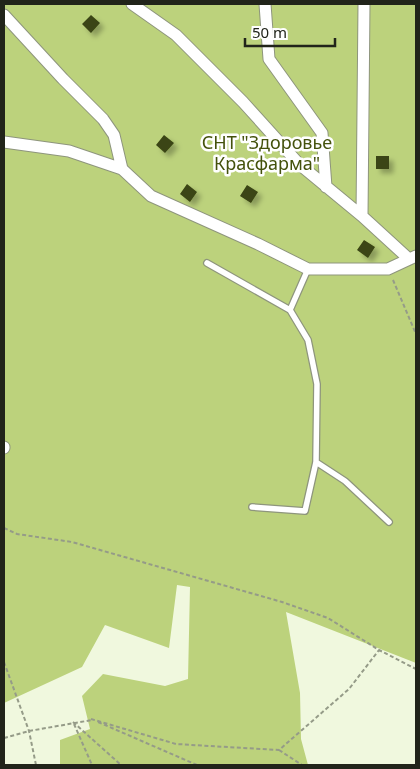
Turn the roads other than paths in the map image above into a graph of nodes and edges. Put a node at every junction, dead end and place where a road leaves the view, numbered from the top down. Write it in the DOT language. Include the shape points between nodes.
graph roads {
  1 [pos="132,4"];
  2 [pos="265,4"];
  3 [pos="364,4"];
  4 [pos="4,15"];
  5 [pos="4,142"];
  6 [pos="122,169"];
  7 [pos="326,187"];
  8 [pos="362,216"];
  9 [pos="412,257"];
  10 [pos="207,263"];
  11 [pos="308,269"];
  12 [pos="290,310"];
  13 [pos="316,462"];
  14 [pos="252,507"];
  15 [pos="389,522"];
  1 -- 7 [label="street" via="176,35 299,164"];
  2 -- 7 [label="street" via="269,59 322,133"];
  3 -- 8 [label="street"];
  4 -- 6 [label="street" via="103,119 114,135"];
  5 -- 6 [label="street" via="69,150"];
  6 -- 11 [label="street" via="151,196"];
  7 -- 8 [label="street"];
  8 -- 9 [label="street"];
  9 -- 11 [label="street" via="388,269"];
  10 -- 12 [label="lane"];
  11 -- 12 [label="lane"];
  12 -- 13 [label="lane" via="308,340 318,384"];
  13 -- 14 [label="lane" via="305,511"];
  13 -- 15 [label="lane" via="345,481"];
}
